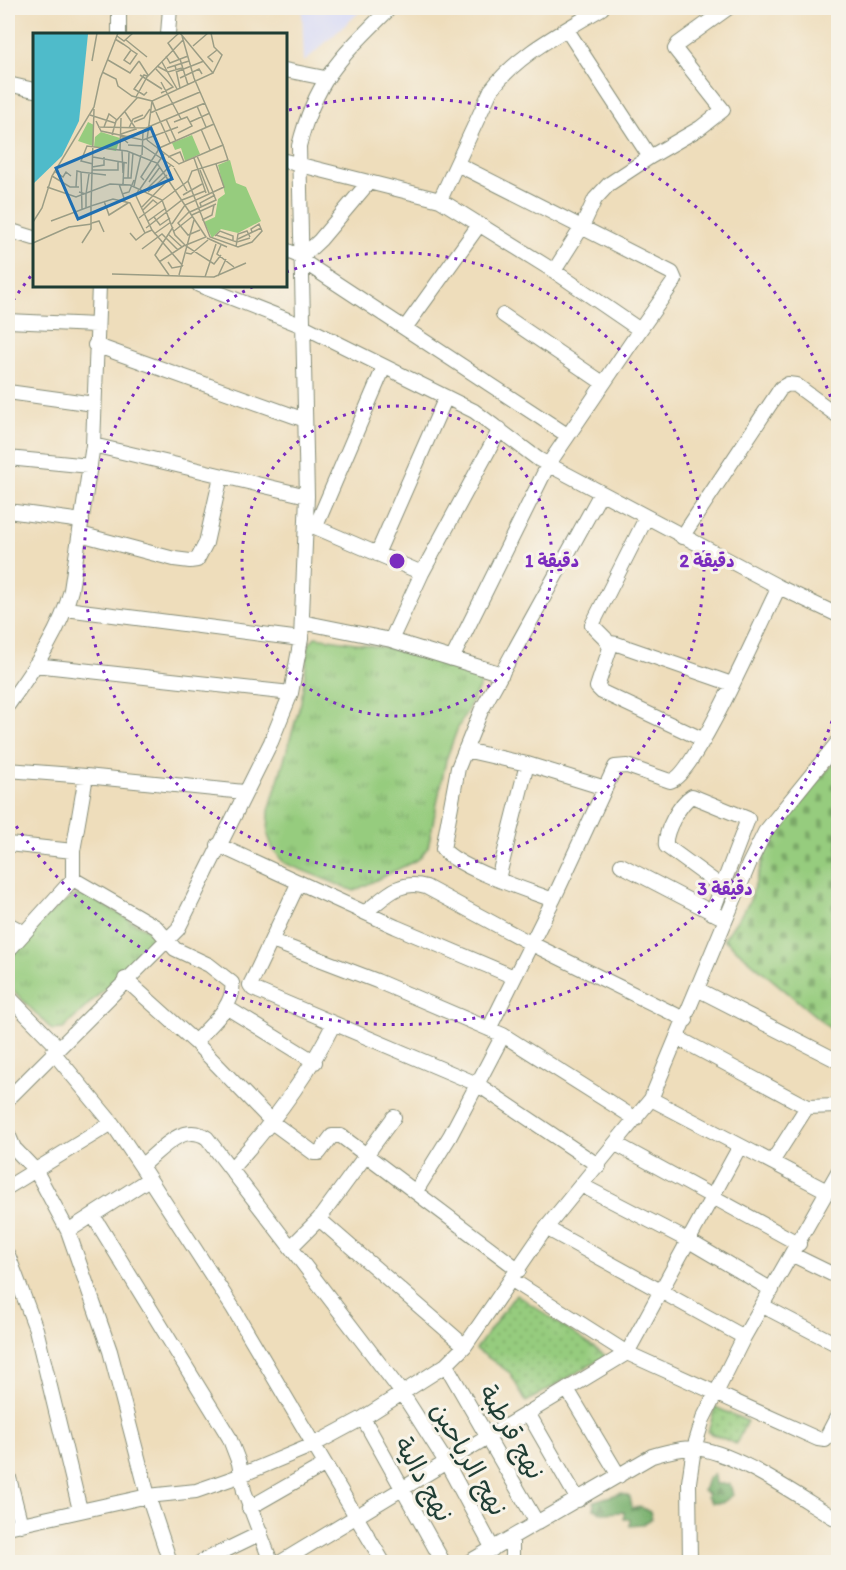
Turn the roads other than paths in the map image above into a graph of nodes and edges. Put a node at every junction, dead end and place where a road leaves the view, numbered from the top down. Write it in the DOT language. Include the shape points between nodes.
graph roads {
  1 [pos="119,8"];
  2 [pos="170,8"];
  3 [pos="390,8"];
  4 [pos="602,8"];
  5 [pos="728,8"];
  6 [pos="567,30"];
  7 [pos="119,33"];
  8 [pos="168,33"];
  9 [pos="286,70"];
  10 [pos="325,78"];
  11 [pos="8,84"];
  12 [pos="33,90"];
  13 [pos="650,157"];
  14 [pos="292,162"];
  15 [pos="457,164"];
  16 [pos="369,182"];
  17 [pos="440,200"];
  18 [pos="479,225"];
  19 [pos="582,227"];
  20 [pos="8,230"];
  21 [pos="33,238"];
  22 [pos="286,251"];
  23 [pos="301,259"];
  24 [pos="554,271"];
  25 [pos="99,286"];
  26 [pos="202,286"];
  27 [pos="503,315"];
  28 [pos="8,321"];
  29 [pos="96,325"];
  30 [pos="303,326"];
  31 [pos="405,328"];
  32 [pos="640,330"];
  33 [pos="95,345"];
  34 [pos="384,367"];
  35 [pos="603,383"];
  36 [pos="8,392"];
  37 [pos="446,397"];
  38 [pos="94,404"];
  39 [pos="838,416"];
  40 [pos="305,420"];
  41 [pos="500,429"];
  42 [pos="567,435"];
  43 [pos="93,445"];
  44 [pos="8,458"];
  45 [pos="548,465"];
  46 [pos="90,466"];
  47 [pos="221,476"];
  48 [pos="601,494"];
  49 [pos="307,496"];
  50 [pos="8,511"];
  51 [pos="646,518"];
  52 [pos="311,525"];
  53 [pos="81,527"];
  54 [pos="682,537"];
  55 [pos="377,554"];
  56 [pos="422,573"];
  57 [pos="779,587"];
  58 [pos="66,609"];
  59 [pos="838,615"];
  60 [pos="302,622"];
  61 [pos="301,639"];
  62 [pos="391,640"];
  63 [pos="610,643"];
  64 [pos="452,658"];
  65 [pos="35,665"];
  66 [pos="502,674"];
  67 [pos="732,684"];
  68 [pos="291,693"];
  69 [pos="8,705"];
  70 [pos="704,740"];
  71 [pos="838,742"];
  72 [pos="465,750"];
  73 [pos="527,764"];
  74 [pos="8,770"];
  75 [pos="86,776"];
  76 [pos="605,788"];
  77 [pos="244,792"];
  78 [pos="8,844"];
  79 [pos="218,845"];
  80 [pos="73,851"];
  81 [pos="621,865"];
  82 [pos="73,879"];
  83 [pos="498,879"];
  84 [pos="299,882"];
  85 [pos="722,887"];
  86 [pos="554,900"];
  87 [pos="367,911"];
  88 [pos="712,913"];
  89 [pos="726,920"];
  90 [pos="8,924"];
  91 [pos="23,932"];
  92 [pos="272,941"];
  93 [pos="167,942"];
  94 [pos="530,943"];
  95 [pos="8,951"];
  96 [pos="514,977"];
  97 [pos="125,980"];
  98 [pos="250,985"];
  99 [pos="699,990"];
  100 [pos="234,991"];
  101 [pos="8,996"];
  102 [pos="226,1007"];
  103 [pos="686,1020"];
  104 [pos="333,1025"];
  105 [pos="489,1029"];
  106 [pos="503,1035"];
  107 [pos="678,1038"];
  108 [pos="195,1042"];
  109 [pos="55,1050"];
  110 [pos="838,1061"];
  111 [pos="315,1062"];
  112 [pos="477,1084"];
  113 [pos="8,1099"];
  114 [pos="651,1099"];
  115 [pos="838,1106"];
  116 [pos="807,1107"];
  117 [pos="394,1117"];
  118 [pos="636,1119"];
  119 [pos="112,1123"];
  120 [pos="273,1123"];
  121 [pos="8,1134"];
  122 [pos="616,1144"];
  123 [pos="740,1146"];
  124 [pos="368,1155"];
  125 [pos="772,1162"];
  126 [pos="141,1166"];
  127 [pos="599,1166"];
  128 [pos="231,1169"];
  129 [pos="36,1171"];
  130 [pos="838,1172"];
  131 [pos="149,1179"];
  132 [pos="581,1185"];
  133 [pos="8,1187"];
  134 [pos="416,1191"];
  135 [pos="827,1191"];
  136 [pos="713,1197"];
  137 [pos="94,1216"];
  138 [pos="318,1219"];
  139 [pos="546,1228"];
  140 [pos="68,1231"];
  141 [pos="689,1241"];
  142 [pos="291,1246"];
  143 [pos="796,1249"];
  144 [pos="8,1255"];
  145 [pos="516,1275"];
  146 [pos="838,1277"];
  147 [pos="772,1290"];
  148 [pos="661,1291"];
  149 [pos="763,1306"];
  150 [pos="744,1337"];
  151 [pos="838,1345"];
  152 [pos="465,1346"];
  153 [pos="627,1353"];
  154 [pos="446,1365"];
  155 [pos="567,1389"];
  156 [pos="402,1393"];
  157 [pos="716,1393"];
  158 [pos="528,1413"];
  159 [pos="838,1415"];
  160 [pos="363,1418"];
  161 [pos="488,1437"];
  162 [pos="313,1445"];
  163 [pos="694,1448"];
  164 [pos="446,1462"];
  165 [pos="324,1465"];
  166 [pos="8,1474"];
  167 [pos="239,1476"];
  168 [pos="619,1476"];
  169 [pos="402,1490"];
  170 [pos="148,1496"];
  171 [pos="578,1500"];
  172 [pos="249,1508"];
  173 [pos="80,1510"];
  174 [pos="357,1517"];
  175 [pos="838,1520"];
  176 [pos="537,1524"];
  177 [pos="14,1526"];
  178 [pos="261,1533"];
  179 [pos="512,1538"];
  180 [pos="493,1549"];
  181 [pos="170,1563"];
  182 [pos="201,1563"];
  183 [pos="271,1563"];
  184 [pos="281,1563"];
  185 [pos="383,1563"];
  186 [pos="443,1563"];
  187 [pos="469,1563"];
  188 [pos="512,1563"];
  189 [pos="690,1563"];
  1 -- 7 [label="street"];
  2 -- 8 [label="street"];
  3 -- 10 [label="street"];
  4 -- 6 [label="street"];
  5 -- 13 [label="street" via="675,49 723,110"];
  6 -- 13 [label="street"];
  6 -- 15 [label="street" via="518,61 501,77 491,90"];
  9 -- 10 [label="street"];
  10 -- 14 [label="street"];
  11 -- 12 [label="street"];
  13 -- 19 [label="street" via="609,184 595,199"];
  14 -- 16 [label="street"];
  14 -- 23 [label="street"];
  15 -- 17 [label="street"];
  15 -- 19 [label="street"];
  16 -- 17 [label="street"];
  16 -- 23 [label="street"];
  17 -- 18 [label="street"];
  18 -- 24 [label="street"];
  18 -- 31 [label="street"];
  19 -- 24 [label="street"];
  19 -- 32 [label="street" via="675,277"];
  20 -- 21 [label="street"];
  22 -- 23 [label="street"];
  23 -- 30 [label="street"];
  23 -- 31 [label="street"];
  24 -- 32 [label="street"];
  25 -- 29 [label="street"];
  26 -- 30 [label="street"];
  27 -- 35 [label="street"];
  28 -- 29 [label="street"];
  29 -- 33 [label="street"];
  30 -- 34 [label="street"];
  30 -- 40 [label="street"];
  31 -- 42 [label="street"];
  32 -- 35 [label="street"];
  33 -- 38 [label="street"];
  33 -- 40 [label="street"];
  34 -- 37 [label="street"];
  34 -- 52 [label="street"];
  35 -- 42 [label="street"];
  36 -- 38 [label="street"];
  37 -- 41 [label="street"];
  37 -- 55 [label="street"];
  38 -- 43 [label="street"];
  39 -- 54 [label="street" via="796,385 781,388"];
  40 -- 49 [label="street"];
  41 -- 45 [label="street"];
  41 -- 56 [label="street"];
  42 -- 45 [label="street"];
  43 -- 46 [label="street"];
  43 -- 47 [label="street"];
  44 -- 46 [label="street"];
  45 -- 48 [label="street"];
  45 -- 64 [label="street"];
  46 -- 53 [label="street"];
  47 -- 49 [label="street"];
  47 -- 53 [label="street" via="206,543 197,560 174,559"];
  48 -- 51 [label="street"];
  48 -- 66 [label="street"];
  49 -- 52 [label="street"];
  50 -- 53 [label="street"];
  51 -- 54 [label="street"];
  51 -- 63 [label="street" via="592,625"];
  52 -- 55 [label="street"];
  52 -- 60 [label="street"];
  53 -- 58 [label="street"];
  54 -- 57 [label="street"];
  55 -- 56 [label="street"];
  56 -- 62 [label="street"];
  57 -- 59 [label="street"];
  57 -- 67 [label="street"];
  58 -- 61 [label="street"];
  58 -- 65 [label="street"];
  60 -- 61 [label="street"];
  60 -- 62 [label="street"];
  61 -- 68 [label="street"];
  62 -- 64 [label="street"];
  63 -- 67 [label="street"];
  63 -- 70 [label="street" via="598,689"];
  64 -- 66 [label="street"];
  65 -- 68 [label="street"];
  65 -- 69 [label="street"];
  66 -- 72 [label="street"];
  67 -- 70 [label="street"];
  68 -- 77 [label="street"];
  70 -- 76 [label="street" via="675,781 621,765 615,767"];
  71 -- 89 [label="street" via="765,832"];
  72 -- 73 [label="street"];
  72 -- 83 [label="street" via="442,849"];
  73 -- 76 [label="street"];
  73 -- 83 [label="street"];
  74 -- 75 [label="street"];
  75 -- 77 [label="street"];
  75 -- 80 [label="street"];
  76 -- 86 [label="street"];
  77 -- 79 [label="street"];
  78 -- 80 [label="street"];
  79 -- 84 [label="street"];
  79 -- 93 [label="street" via="178,929"];
  80 -- 82 [label="street"];
  81 -- 88 [label="street"];
  82 -- 91 [label="street"];
  82 -- 93 [label="street" via="156,927"];
  83 -- 86 [label="street"];
  84 -- 87 [label="street"];
  84 -- 92 [label="street"];
  85 -- 85 [label="street" via="748,819 692,796 685,801 667,834 666,846"];
  85 -- 88 [label="street"];
  86 -- 94 [label="street"];
  87 -- 94 [label="street" via="397,887 416,884"];
  87 -- 96 [label="street"];
  88 -- 89 [label="street"];
  89 -- 99 [label="street"];
  90 -- 91 [label="street"];
  91 -- 95 [label="street"];
  92 -- 98 [label="street"];
  92 -- 105 [label="street"];
  93 -- 97 [label="street"];
  93 -- 100 [label="street" via="209,965 232,983"];
  94 -- 96 [label="street"];
  94 -- 103 [label="street"];
  96 -- 105 [label="street"];
  97 -- 108 [label="street"];
  97 -- 109 [label="street"];
  98 -- 100 [label="street"];
  98 -- 104 [label="street"];
  99 -- 103 [label="street"];
  99 -- 110 [label="street"];
  100 -- 102 [label="street"];
  101 -- 109 [label="street"];
  102 -- 108 [label="street"];
  102 -- 111 [label="street"];
  103 -- 107 [label="street"];
  104 -- 111 [label="street"];
  104 -- 112 [label="street"];
  105 -- 106 [label="street"];
  106 -- 112 [label="street"];
  106 -- 118 [label="street"];
  107 -- 114 [label="street"];
  107 -- 116 [label="street"];
  108 -- 120 [label="street"];
  109 -- 113 [label="street"];
  109 -- 119 [label="street"];
  111 -- 120 [label="street"];
  112 -- 127 [label="street"];
  112 -- 134 [label="street"];
  114 -- 118 [label="street"];
  114 -- 123 [label="street"];
  115 -- 116 [label="street"];
  116 -- 125 [label="street"];
  117 -- 124 [label="street"];
  118 -- 122 [label="street"];
  119 -- 126 [label="street"];
  119 -- 129 [label="street"];
  120 -- 124 [label="street" via="314,1153 319,1153 332,1137 341,1136"];
  120 -- 128 [label="street"];
  121 -- 129 [label="street" via="14,1148"];
  122 -- 127 [label="street"];
  122 -- 136 [label="street"];
  123 -- 125 [label="street"];
  123 -- 136 [label="street"];
  124 -- 134 [label="street"];
  124 -- 138 [label="street"];
  125 -- 135 [label="street"];
  126 -- 128 [label="street, نهج الرياحين" via="190,1131 207,1138"];
  126 -- 131 [label="street"];
  127 -- 132 [label="street"];
  128 -- 142 [label="street, نهج الرياحين"];
  129 -- 133 [label="street"];
  129 -- 140 [label="street"];
  130 -- 135 [label="street"];
  131 -- 137 [label="street"];
  131 -- 162 [label="street" via="233,1308"];
  132 -- 139 [label="street"];
  132 -- 141 [label="street"];
  134 -- 145 [label="street"];
  135 -- 143 [label="street"];
  136 -- 141 [label="street"];
  136 -- 143 [label="street"];
  137 -- 140 [label="street"];
  137 -- 167 [label="street" via="212,1405 236,1453"];
  138 -- 142 [label="street"];
  138 -- 152 [label="street"];
  139 -- 145 [label="street"];
  139 -- 148 [label="street"];
  140 -- 170 [label="street" via="110,1351"];
  141 -- 147 [label="street"];
  141 -- 148 [label="street"];
  142 -- 156 [label="street, نهج الرياحين"];
  143 -- 146 [label="street"];
  143 -- 147 [label="street"];
  144 -- 173 [label="street" via="36,1329"];
  145 -- 152 [label="street"];
  145 -- 153 [label="street"];
  147 -- 149 [label="street"];
  148 -- 150 [label="street"];
  148 -- 153 [label="street"];
  149 -- 150 [label="street"];
  149 -- 151 [label="street"];
  150 -- 157 [label="street"];
  152 -- 154 [label="street"];
  153 -- 155 [label="street"];
  153 -- 157 [label="street"];
  154 -- 156 [label="street"];
  154 -- 161 [label="street, نهج قرطبة"];
  155 -- 158 [label="street"];
  155 -- 168 [label="street"];
  156 -- 160 [label="street"];
  156 -- 164 [label="street, نهج الرياحين"];
  157 -- 159 [label="street" via="818,1439 825,1440"];
  157 -- 163 [label="street"];
  158 -- 161 [label="street"];
  158 -- 171 [label="street"];
  160 -- 162 [label="street"];
  160 -- 169 [label="street, نهج دالية"];
  161 -- 164 [label="street"];
  161 -- 176 [label="street, نهج قرطبة"];
  162 -- 165 [label="street"];
  162 -- 167 [label="street"];
  163 -- 168 [label="street" via="652,1456"];
  163 -- 175 [label="street" via="738,1462"];
  163 -- 189 [label="street" via="689,1482"];
  164 -- 169 [label="street"];
  164 -- 180 [label="street, نهج الرياحين"];
  165 -- 172 [label="street"];
  165 -- 174 [label="street"];
  166 -- 177 [label="street"];
  167 -- 170 [label="street" via="196,1491"];
  167 -- 172 [label="street"];
  168 -- 171 [label="street"];
  169 -- 174 [label="street"];
  169 -- 186 [label="street, نهج دالية"];
  170 -- 173 [label="street"];
  170 -- 181 [label="street"];
  171 -- 176 [label="street"];
  172 -- 178 [label="street"];
  173 -- 177 [label="street"];
  174 -- 184 [label="street"];
  174 -- 185 [label="street"];
  176 -- 179 [label="street"];
  178 -- 182 [label="street"];
  178 -- 183 [label="street"];
  179 -- 180 [label="street"];
  179 -- 188 [label="street"];
  180 -- 187 [label="street"];
}
